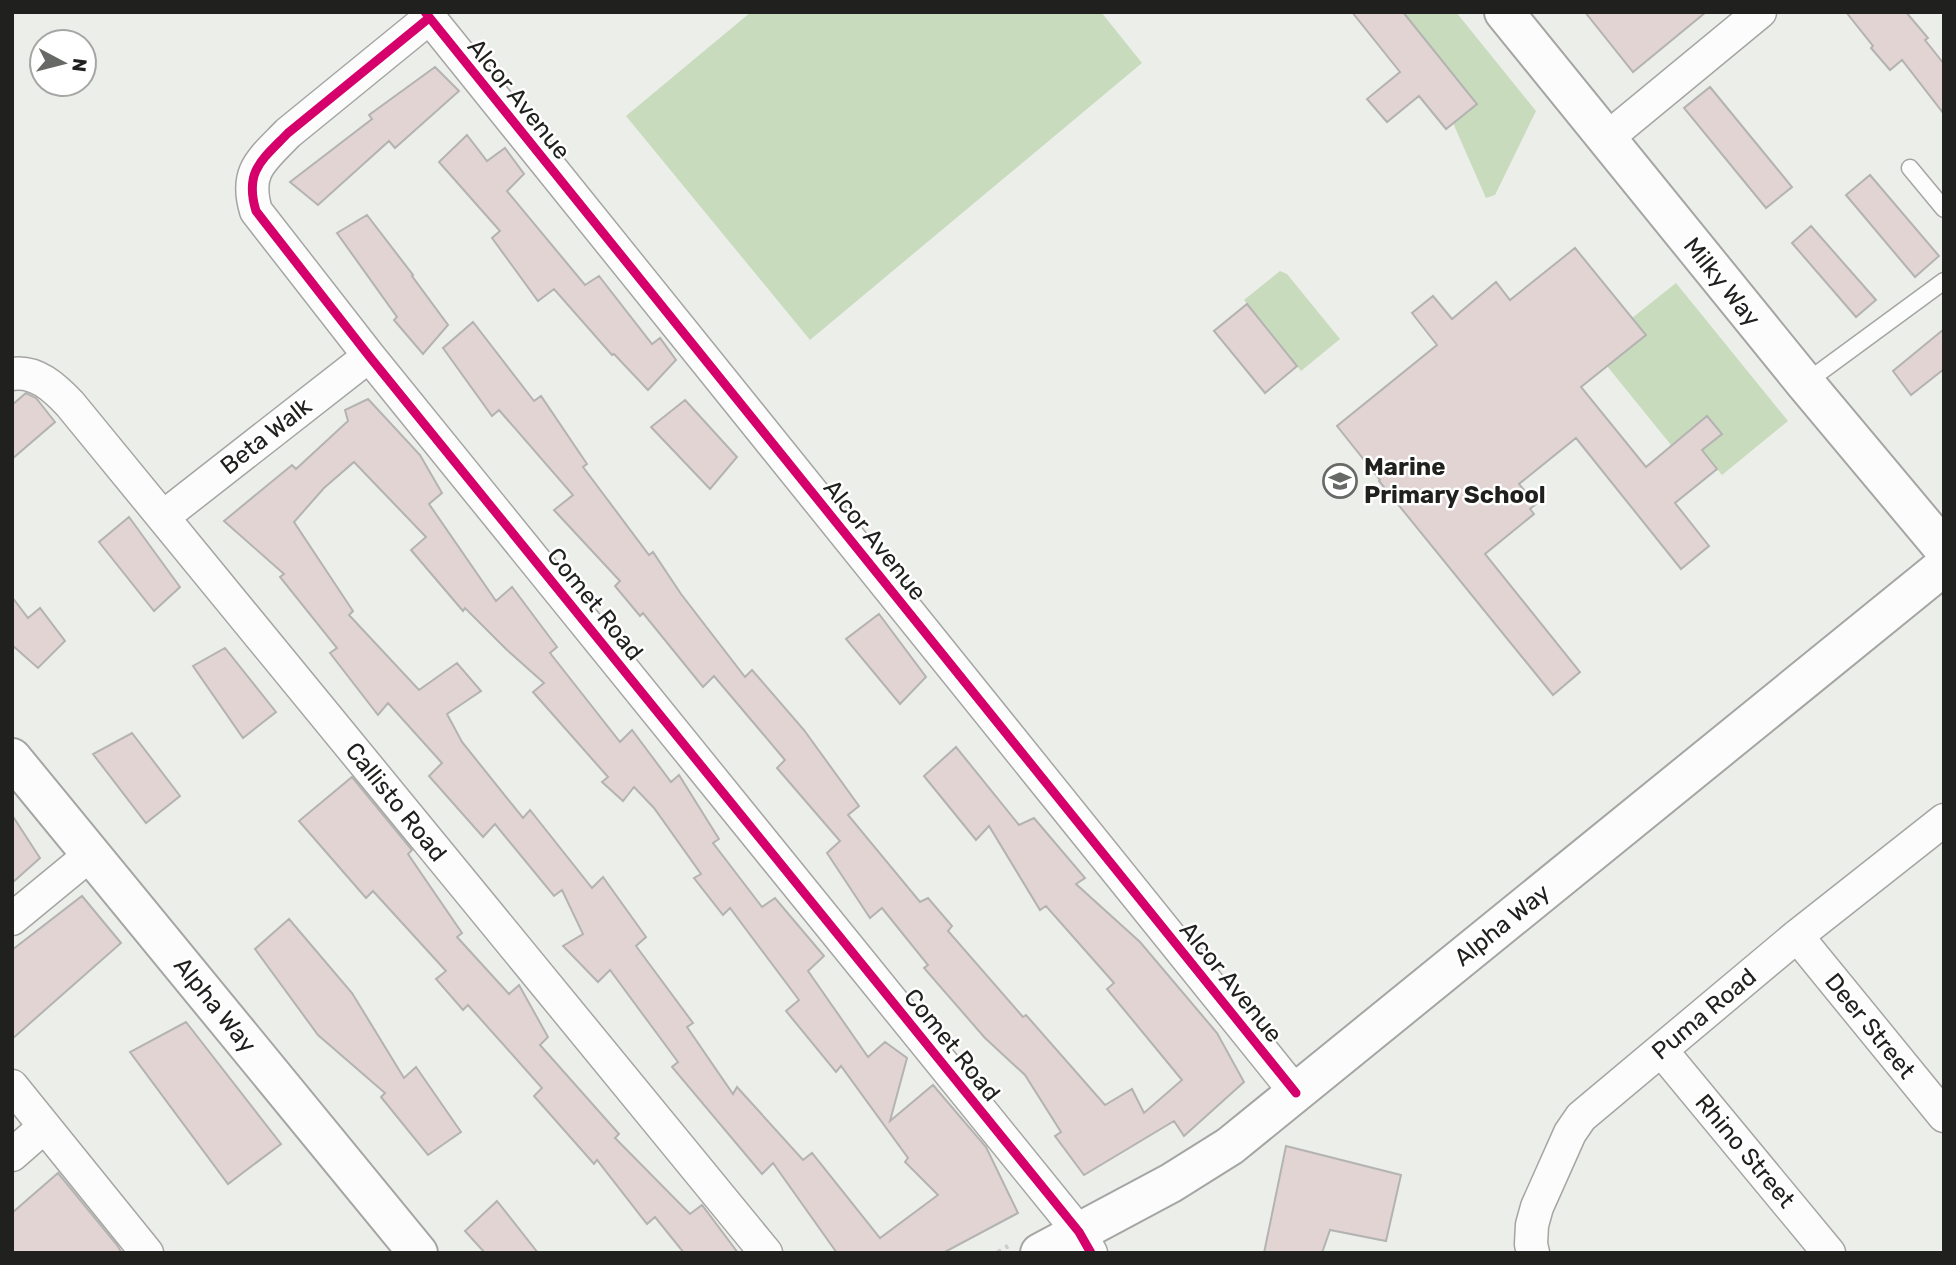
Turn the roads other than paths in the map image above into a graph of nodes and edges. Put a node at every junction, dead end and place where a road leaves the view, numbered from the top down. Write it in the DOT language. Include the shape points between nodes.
graph roads {
  1 [pos="1504,12"];
  2 [pos="1760,12"];
  3 [pos="427,15"];
  4 [pos="1606,139"];
  5 [pos="1910,168"];
  6 [pos="1944,209"];
  7 [pos="1944,281"];
  8 [pos="369,356"];
  9 [pos="12,374"];
  10 [pos="1805,383"];
  11 [pos="163,517"];
  12 [pos="1944,549"];
  13 [pos="1944,566"];
  14 [pos="12,758"];
  15 [pos="1941,829"];
  16 [pos="91,855"];
  17 [pos="12,919"];
  18 [pos="1797,936"];
  19 [pos="1661,1050"];
  20 [pos="12,1086"];
  21 [pos="1296,1093"];
  22 [pos="1944,1116"];
  23 [pos="44,1127"];
  24 [pos="12,1155"];
  25 [pos="1085,1242"];
  26 [pos="147,1253"];
  27 [pos="418,1253"];
  28 [pos="766,1253"];
  29 [pos="1040,1253"];
  30 [pos="1532,1253"];
  31 [pos="1829,1253"];
  1 -- 4 [label="street, Milky Way"];
  2 -- 4 [label="street"];
  3 -- 8 [label="street, Comet Road" via="288,133 255,170 251,185 256,211"];
  3 -- 21 [label="street, Alcor Avenue"];
  4 -- 10 [label="street, Milky Way"];
  5 -- 6 [label="lane"];
  7 -- 10 [label="lane"];
  8 -- 11 [label="street, Beta Walk"];
  8 -- 25 [label="street, Comet Road"];
  9 -- 11 [label="street, Callisto Road" via="35,376 58,392"];
  10 -- 12 [label="street, Milky Way"];
  11 -- 28 [label="street, Callisto Road"];
  13 -- 21 [label="street, Alpha Way"];
  14 -- 16 [label="street, Alpha Way"];
  15 -- 18 [label="street, Puma Road"];
  16 -- 17 [label="street"];
  16 -- 27 [label="street, Alpha Way"];
  18 -- 19 [label="street, Puma Road"];
  18 -- 22 [label="street, Deer Street"];
  19 -- 30 [label="street, Puma Road" via="1598,1101 1570,1133 1537,1207"];
  19 -- 31 [label="street, Rhino Street"];
  20 -- 23 [label="street"];
  21 -- 25 [label="street, Alpha Way" via="1230,1146"];
  23 -- 24 [label="street"];
  23 -- 26 [label="street"];
  25 -- 29 [label="street, Alpha Way"];
}
